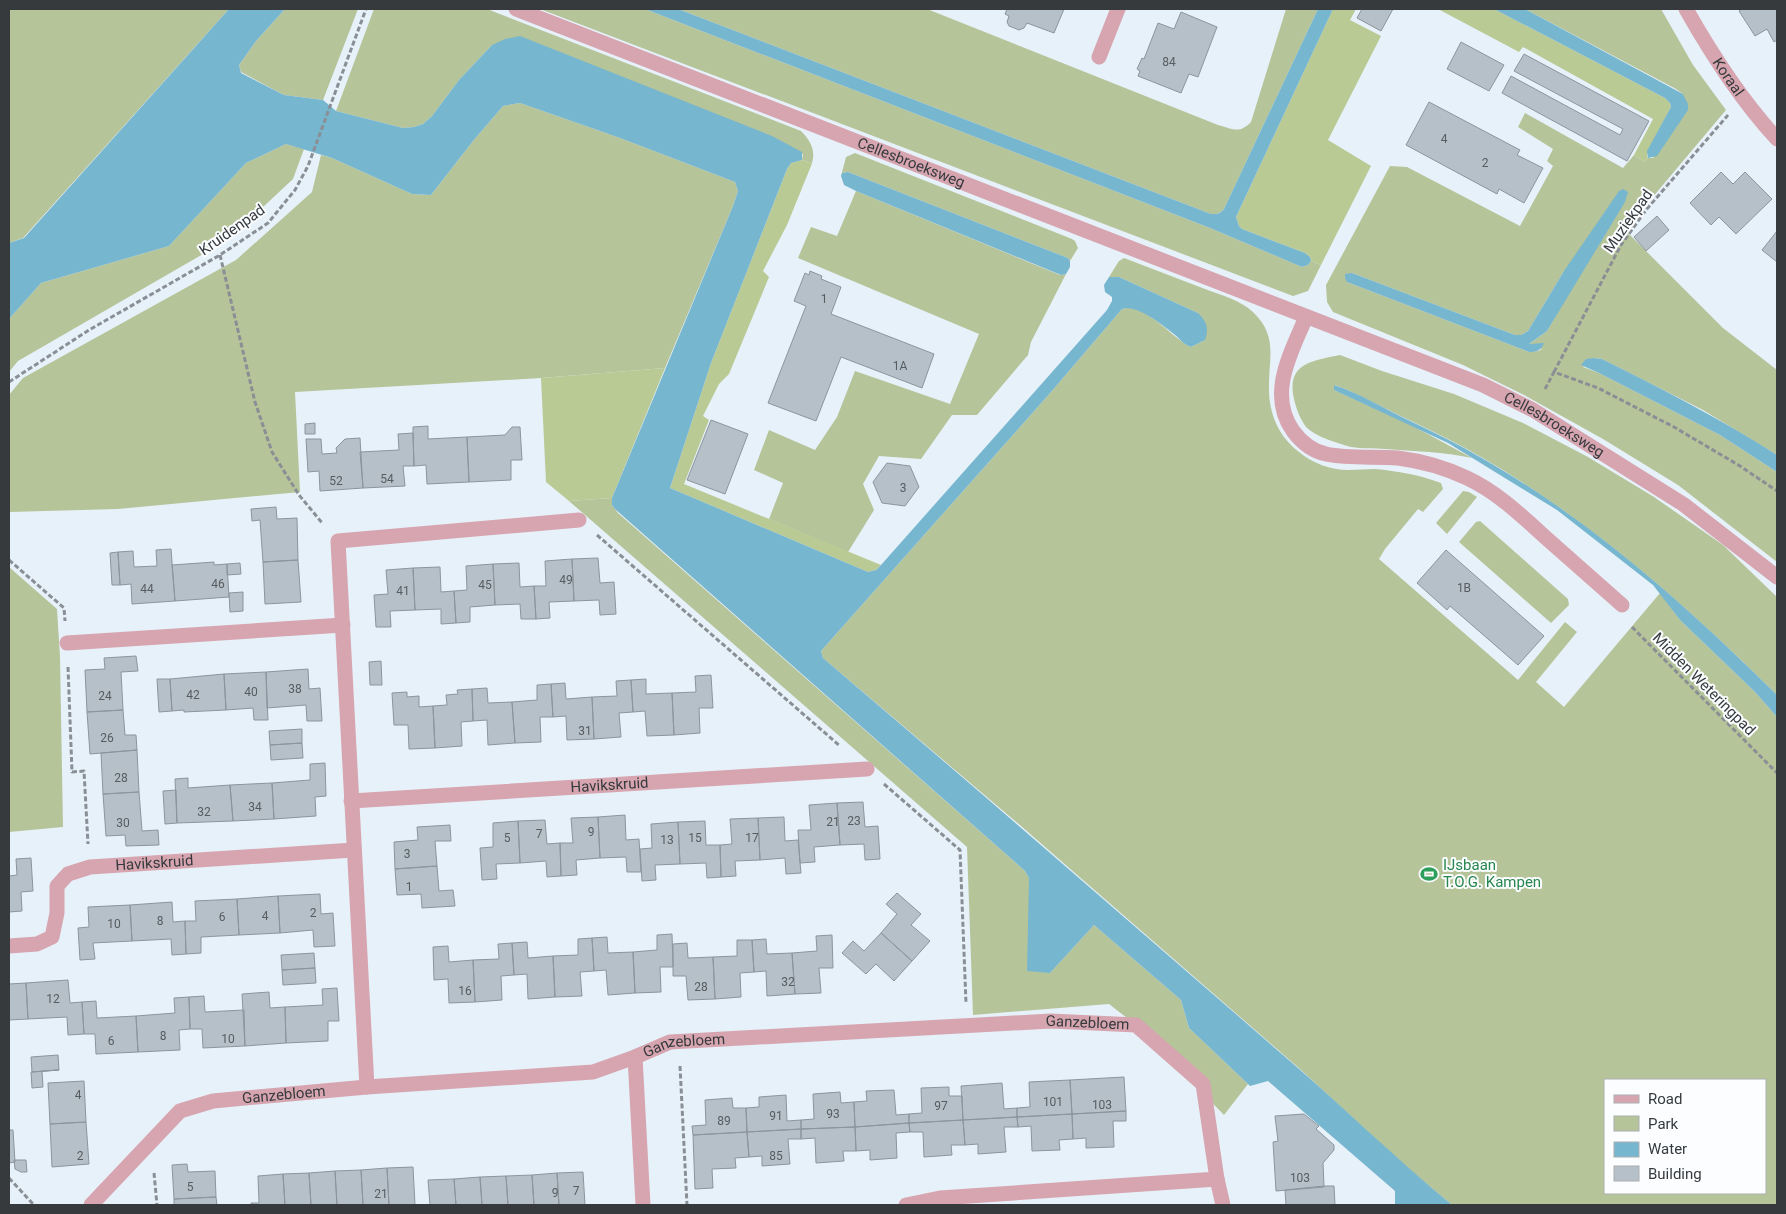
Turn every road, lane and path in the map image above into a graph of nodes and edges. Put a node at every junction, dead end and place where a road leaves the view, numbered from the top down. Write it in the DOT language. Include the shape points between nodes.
graph roads {
  1 [pos="366,9"];
  2 [pos="516,9"];
  3 [pos="1118,9"];
  4 [pos="1686,9"];
  5 [pos="1100,57"];
  6 [pos="1744,99"];
  7 [pos="1777,139"];
  8 [pos="220,255"];
  9 [pos="1306,317"];
  10 [pos="1554,372"];
  11 [pos="9,382"];
  12 [pos="1533,410"];
  13 [pos="1777,491"];
  14 [pos="579,520"];
  15 [pos="338,542"];
  16 [pos="9,560"];
  17 [pos="1777,577"];
  18 [pos="1622,605"];
  19 [pos="343,625"];
  20 [pos="67,642"];
  21 [pos="867,769"];
  22 [pos="1777,773"];
  23 [pos="351,801"];
  24 [pos="354,850"];
  25 [pos="90,867"];
  26 [pos="9,946"];
  27 [pos="679,1041"];
  28 [pos="635,1057"];
  29 [pos="367,1087"];
  30 [pos="9,1178"];
  31 [pos="1217,1179"];
  32 [pos="34,1205"];
  33 [pos="91,1205"];
  34 [pos="643,1205"];
  35 [pos="687,1205"];
  36 [pos="906,1205"];
  37 [pos="1223,1205"];
  1 -- 8 [label="path, Kruidenpad" via="308,166 295,190 268,223"];
  2 -- 9 [label="street, Cellesbroeksweg"];
  3 -- 5 [label="street"];
  4 -- 6 [label="street, Koraal" via="1707,47"];
  6 -- 7 [label="street, Koraal"];
  6 -- 10 [label="path, Muziekpad" via="1646,210 1622,245"];
  8 -- 11 [label="path, Kruidenpad" via="89,330"];
  8 -- 15 [label="path" via="255,402 272,452 299,495"];
  9 -- 12 [label="street, Cellesbroeksweg" via="1483,385"];
  9 -- 18 [label="street" via="1284,369 1281,392 1290,427 1300,440 1311,449 1326,454 1398,458 1428,464 1486,487"];
  10 -- 12 [label="path, Muziekpad"];
  10 -- 13 [label="path" via="1598,388 1674,427"];
  12 -- 17 [label="street, Cellesbroeksweg" via="1683,504"];
  14 -- 15 [label="street"];
  15 -- 19 [label="street"];
  16 -- 20 [label="path" via="64,608"];
  18 -- 22 [label="path, Midden Weteringpad" via="1632,628"];
  19 -- 20 [label="street"];
  19 -- 23 [label="street"];
  20 -- 25 [label="path" via="72,772 84,771"];
  21 -- 23 [label="street, Havikskruid"];
  23 -- 24 [label="street"];
  24 -- 25 [label="street, Havikskruid"];
  24 -- 29 [label="street"];
  25 -- 26 [label="street, Havikskruid" via="68,874 58,886 52,937 37,944"];
  27 -- 28 [label="street, Ganzebloem"];
  27 -- 31 [label="street, Ganzebloem" via="1051,1021 1136,1025 1203,1084"];
  27 -- 35 [label="path"];
  28 -- 29 [label="street, Ganzebloem" via="592,1072"];
  28 -- 34 [label="street, Ganzebloem"];
  29 -- 33 [label="street, Ganzebloem" via="213,1102 180,1111"];
  30 -- 32 [label="path"];
  31 -- 36 [label="street" via="940,1198"];
  31 -- 37 [label="street, Ganzebloem"];
}
